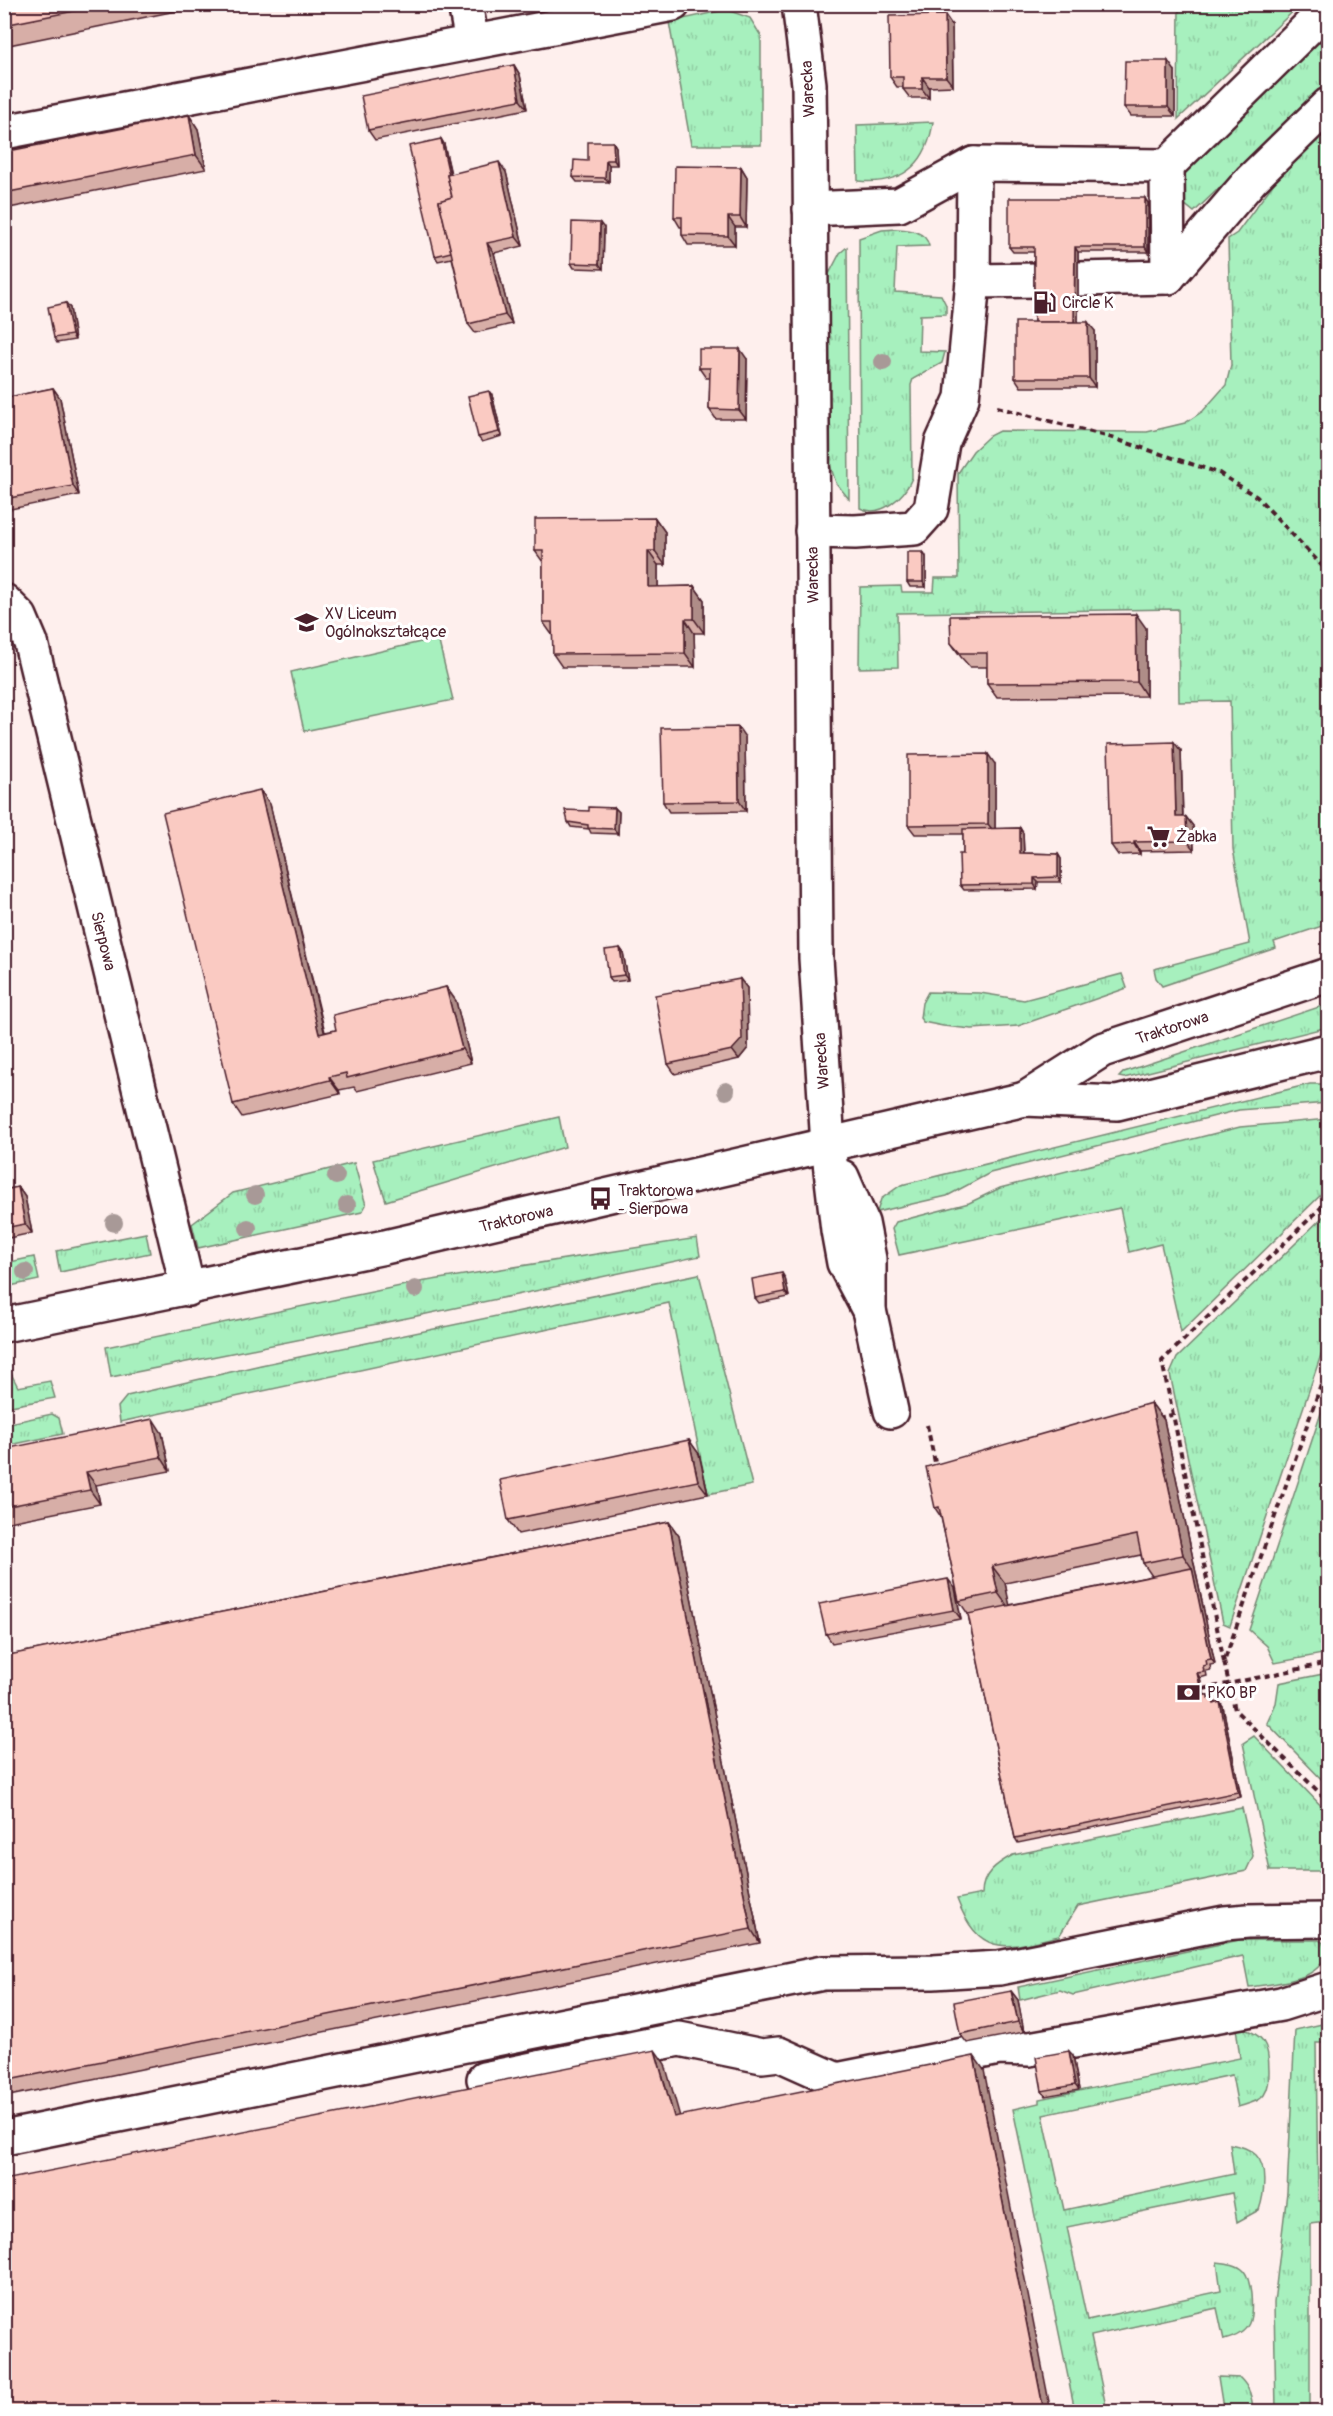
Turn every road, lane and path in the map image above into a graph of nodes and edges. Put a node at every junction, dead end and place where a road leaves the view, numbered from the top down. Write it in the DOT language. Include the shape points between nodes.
graph roads {
  1 [pos="465,4"];
  2 [pos="673,4"];
  3 [pos="799,4"];
  4 [pos="1329,8"];
  5 [pos="472,42"];
  6 [pos="1329,105"];
  7 [pos="4,132"];
  8 [pos="974,164"];
  9 [pos="1167,166"];
  10 [pos="810,209"];
  11 [pos="1168,277"];
  12 [pos="1078,279"];
  13 [pos="1037,280"];
  14 [pos="973,281"];
  15 [pos="962,398"];
  16 [pos="812,531"];
  17 [pos="1329,572"];
  18 [pos="4,601"];
  19 [pos="1329,975"];
  20 [pos="1329,1051"];
  21 [pos="1025,1099"];
  22 [pos="828,1145"];
  23 [pos="1329,1201"];
  24 [pos="188,1289"];
  25 [pos="4,1325"];
  26 [pos="1329,1365"];
  27 [pos="891,1411"];
  28 [pos="925,1415"];
  29 [pos="1172,1415"];
  30 [pos="1150,1420"];
  31 [pos="936,1471"];
  32 [pos="1224,1662"];
  33 [pos="1329,1663"];
  34 [pos="1228,1683"];
  35 [pos="1203,1689"];
  36 [pos="1329,1801"];
  37 [pos="1329,1920"];
  38 [pos="1329,1989"];
  39 [pos="484,2079"];
  40 [pos="4,2138"];
  1 -- 5 [label="street"];
  2 -- 5 [label="street"];
  3 -- 10 [label="street, Warecka" via="808,84"];
  4 -- 9 [label="street"];
  5 -- 7 [label="street"];
  6 -- 11 [label="street" via="1251,180"];
  8 -- 9 [label="street"];
  8 -- 10 [label="street" via="899,205"];
  8 -- 14 [label="street"];
  9 -- 11 [label="street"];
  10 -- 16 [label="street, Warecka"];
  11 -- 12 [label="street"];
  13 -- 14 [label="street"];
  14 -- 15 [label="street"];
  15 -- 16 [label="street" via="942,442 932,509 915,528"];
  15 -- 17 [label="path" via="1106,436 1219,473 1257,497"];
  16 -- 22 [label="street, Warecka" via="816,958"];
  18 -- 24 [label="street, Sierpowa" via="20,617 31,643"];
  19 -- 21 [label="street, Traktorowa" via="1102,1050"];
  20 -- 21 [label="street, Traktorowa" via="1117,1102"];
  21 -- 22 [label="street, Traktorowa"];
  22 -- 24 [label="street, Traktorowa"];
  22 -- 27 [label="street, Warecka" via="844,1263 870,1310"];
  23 -- 29 [label="path" via="1162,1361"];
  24 -- 25 [label="street, Traktorowa"];
  26 -- 32 [label="path"];
  28 -- 31 [label="path"];
  29 -- 30 [label="path"];
  29 -- 32 [label="path"];
  32 -- 34 [label="path"];
  33 -- 34 [label="path"];
  34 -- 35 [label="path"];
  34 -- 36 [label="path" via="1235,1710"];
  37 -- 40 [label="street" via="1225,1923 999,1968 824,1973"];
  38 -- 39 [label="street" via="1281,2004 1029,2049 999,2048 837,2080 779,2054 762,2056 679,2039"];
}
